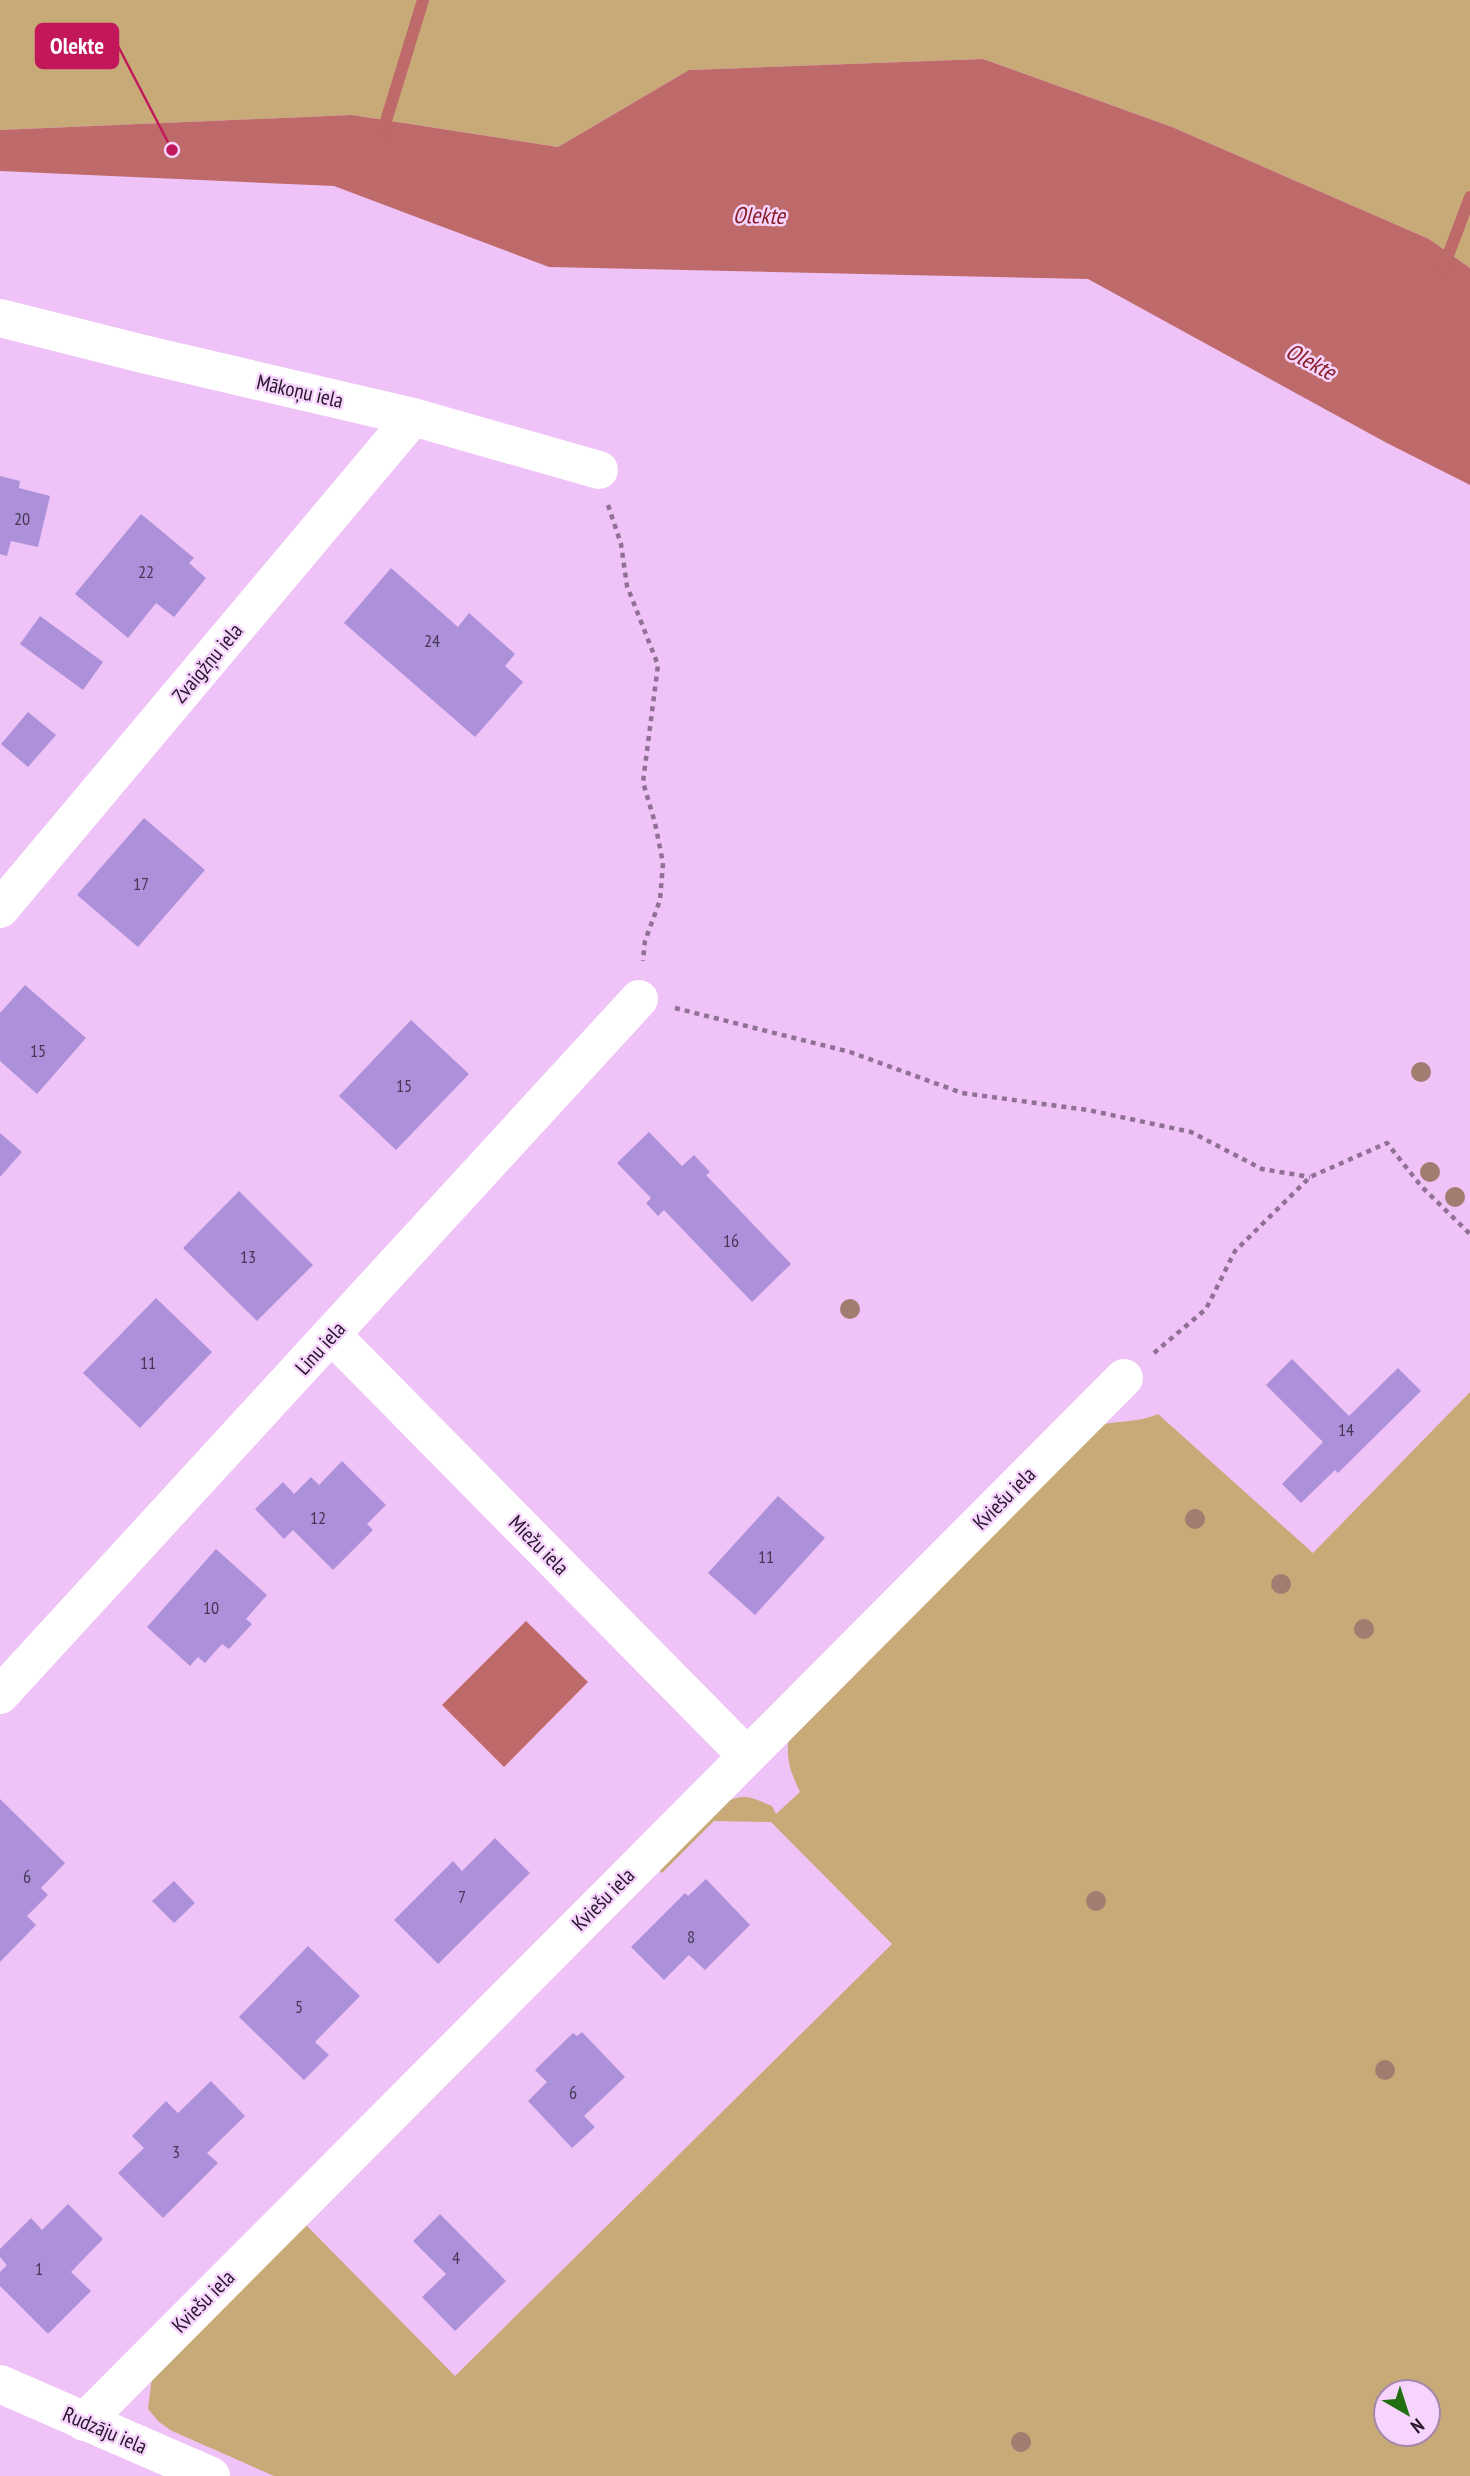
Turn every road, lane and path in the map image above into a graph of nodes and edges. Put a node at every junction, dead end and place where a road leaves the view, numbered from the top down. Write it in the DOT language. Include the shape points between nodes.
graph roads {
  1 [pos="0,318"];
  2 [pos="413,417"];
  3 [pos="599,470"];
  4 [pos="0,909"];
  5 [pos="639,999"];
  6 [pos="1310,1177"];
  7 [pos="1470,1234"];
  8 [pos="332,1335"];
  9 [pos="1124,1378"];
  10 [pos="0,1695"];
  11 [pos="746,1755"];
  12 [pos="0,2384"];
  13 [pos="84,2422"];
  14 [pos="200,2474"];
  1 -- 2 [label="street, Mākoņu iela"];
  2 -- 3 [label="street, Mākoņu iela"];
  2 -- 4 [label="street, Zvaigžņu iela"];
  3 -- 5 [label="path" via="621,544 626,586 658,665 643,782 663,863 660,900 645,940"];
  5 -- 6 [label="path" via="850,1052 962,1093 1087,1110 1191,1132 1262,1168"];
  5 -- 8 [label="street, Linu iela"];
  6 -- 7 [label="path" via="1387,1143 1421,1186"];
  6 -- 9 [label="path" via="1235,1251 1206,1309"];
  8 -- 10 [label="street, Linu iela"];
  8 -- 11 [label="street, Miežu iela"];
  9 -- 11 [label="street, Kviešu iela"];
  11 -- 13 [label="street, Kviešu iela"];
  12 -- 13 [label="street, Rudzāju iela"];
  13 -- 14 [label="street, Rudzāju iela"];
}
